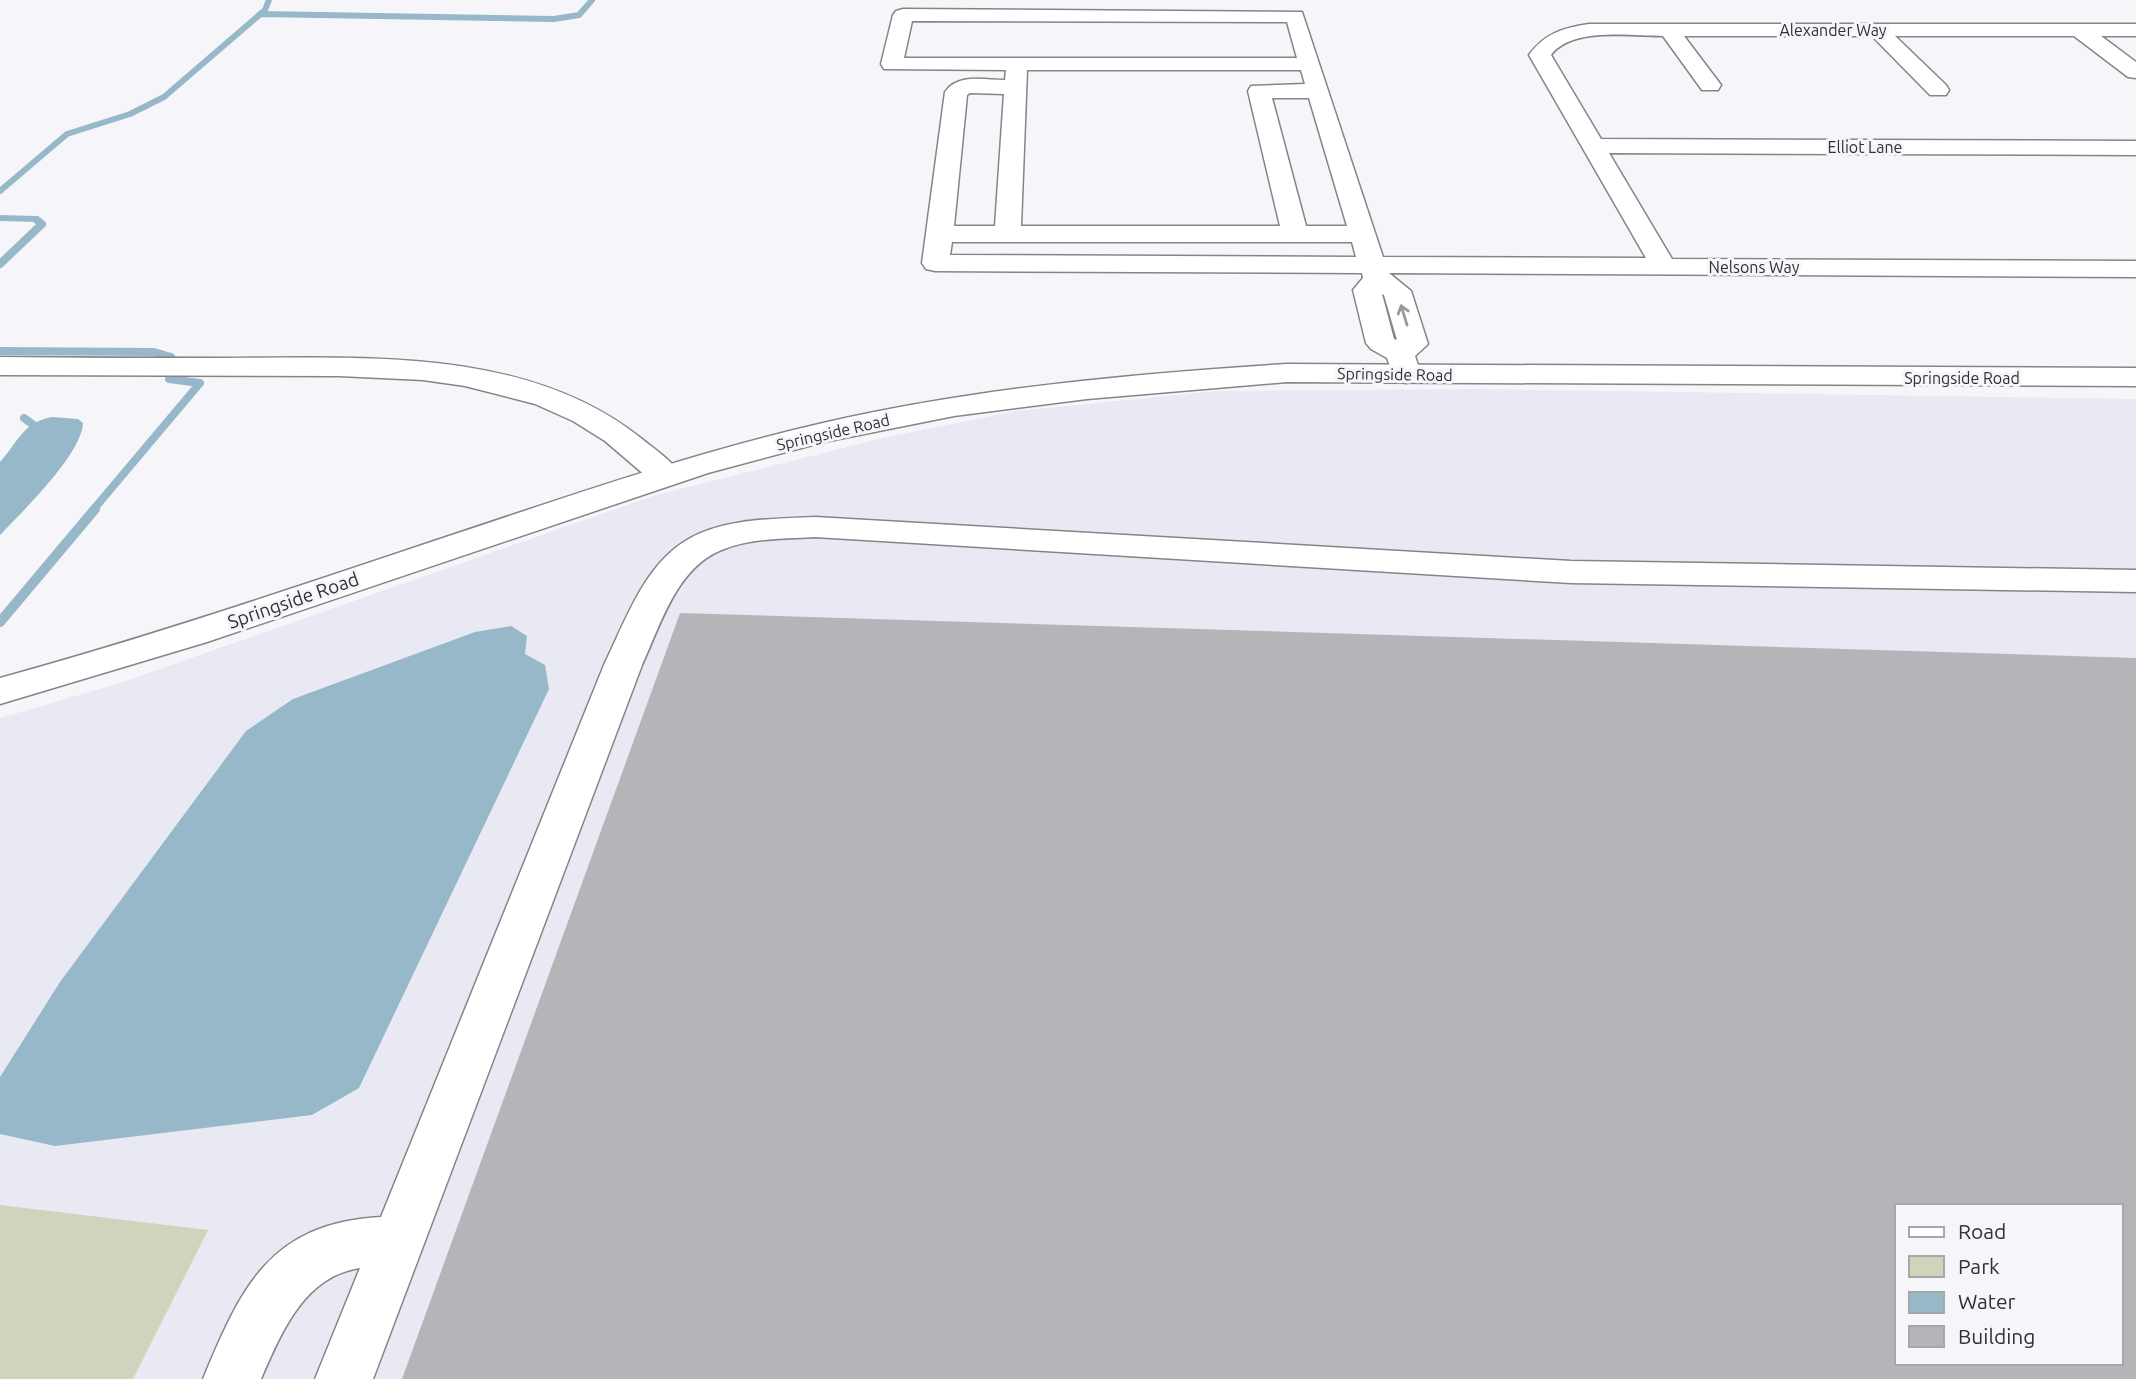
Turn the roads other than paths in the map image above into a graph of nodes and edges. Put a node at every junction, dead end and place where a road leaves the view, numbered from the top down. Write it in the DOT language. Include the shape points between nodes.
graph roads {
  1 [pos="1669,30"];
  2 [pos="1877,30"];
  3 [pos="2079,30"];
  4 [pos="2136,30"];
  5 [pos="1310,64"];
  6 [pos="2136,72"];
  7 [pos="1017,76"];
  8 [pos="1710,85"];
  9 [pos="1938,90"];
  10 [pos="1318,91"];
  11 [pos="1594,146"];
  12 [pos="2136,148"];
  13 [pos="940,234"];
  14 [pos="1009,234"];
  15 [pos="1295,234"];
  16 [pos="1363,234"];
  17 [pos="1664,267"];
  18 [pos="2136,269"];
  19 [pos="1375,272"];
  20 [pos="1403,364"];
  21 [pos="0,366"];
  22 [pos="2136,377"];
  23 [pos="665,475"];
  24 [pos="2136,581"];
  25 [pos="0,691"];
  26 [pos="399,1241"];
  27 [pos="232,1379"];
  28 [pos="344,1379"];
  1 -- 2 [label="street, Alexander Way"];
  1 -- 8 [label="street"];
  1 -- 11 [label="street, Alexander Way" via="1590,30 1563,34 1546,44 1540,55"];
  2 -- 3 [label="street, Alexander Way"];
  2 -- 9 [label="street"];
  3 -- 4 [label="street, Alexander Way"];
  3 -- 6 [label="street"];
  5 -- 7 [label="street"];
  5 -- 7 [label="street" via="1295,16 903,15 892,64"];
  5 -- 10 [label="street"];
  7 -- 13 [label="street" via="965,86 956,92"];
  7 -- 14 [label="street"];
  10 -- 15 [label="street" via="1259,91"];
  10 -- 16 [label="street"];
  11 -- 12 [label="street, Elliot Lane"];
  11 -- 17 [label="street"];
  13 -- 14 [label="street"];
  13 -- 19 [label="street, Nelsons Way" via="936,263"];
  14 -- 15 [label="street"];
  15 -- 16 [label="street"];
  16 -- 19 [label="street"];
  17 -- 18 [label="street, Nelsons Way"];
  17 -- 19 [label="street, Nelsons Way"];
  19 -- 20 [label="street" via="1367,290 1381,343"];
  20 -- 22 [label="street, Springside Road"];
  20 -- 23 [label="street, Springside Road" via="1049,392 924,411"];
  21 -- 23 [label="street" via="361,367 469,376 530,392 585,414"];
  23 -- 25 [label="street, Springside Road" via="123,657"];
  24 -- 26 [label="street" via="1571,572 815,527 746,533 699,547 663,583 624,666"];
  26 -- 27 [label="street" via="344,1246 305,1261 269,1297"];
  26 -- 28 [label="street"];
}
